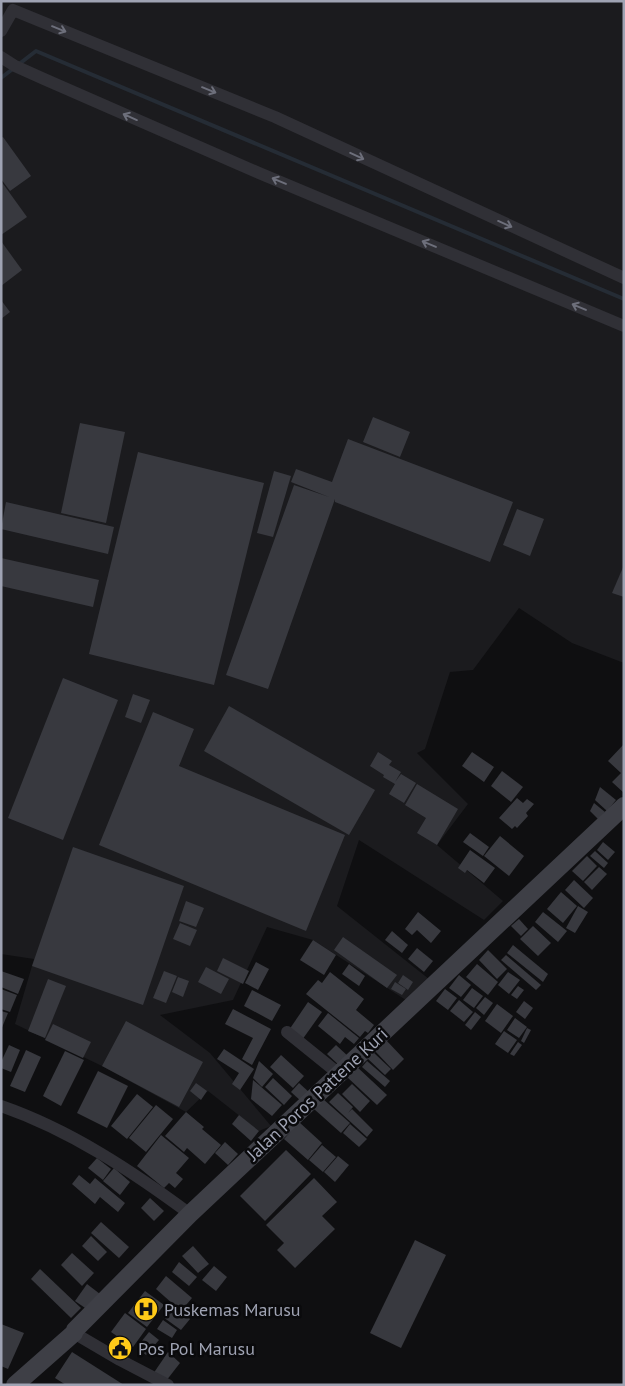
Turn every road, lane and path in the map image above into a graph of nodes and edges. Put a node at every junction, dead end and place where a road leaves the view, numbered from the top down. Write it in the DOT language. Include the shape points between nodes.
graph roads {
  1 [pos="1,31"];
  2 [pos="6,60"];
  3 [pos="624,278"];
  4 [pos="624,326"];
  5 [pos="624,806"];
  6 [pos="287,1032"];
  7 [pos="338,1074"];
  8 [pos="1,1106"];
  9 [pos="190,1214"];
  10 [pos="74,1333"];
  11 [pos="15,1385"];
  12 [pos="168,1385"];
  1 -- 3 [label="street, one-way" via="14,10 275,117"];
  4 -- 2 [label="street, one-way" via="259,173"];
  5 -- 7 [label="street, Jalan Poros Pattene Kuri"];
  6 -- 7 [label="street"];
  7 -- 9 [label="street, Jalan Poros Pattene Kuri"];
  8 -- 9 [label="street" via="96,1150"];
  9 -- 10 [label="street, Jalan Poros Pattene Kuri"];
  10 -- 11 [label="street, Jalan Poros Pattene Kuri"];
  10 -- 12 [label="street"];
}
